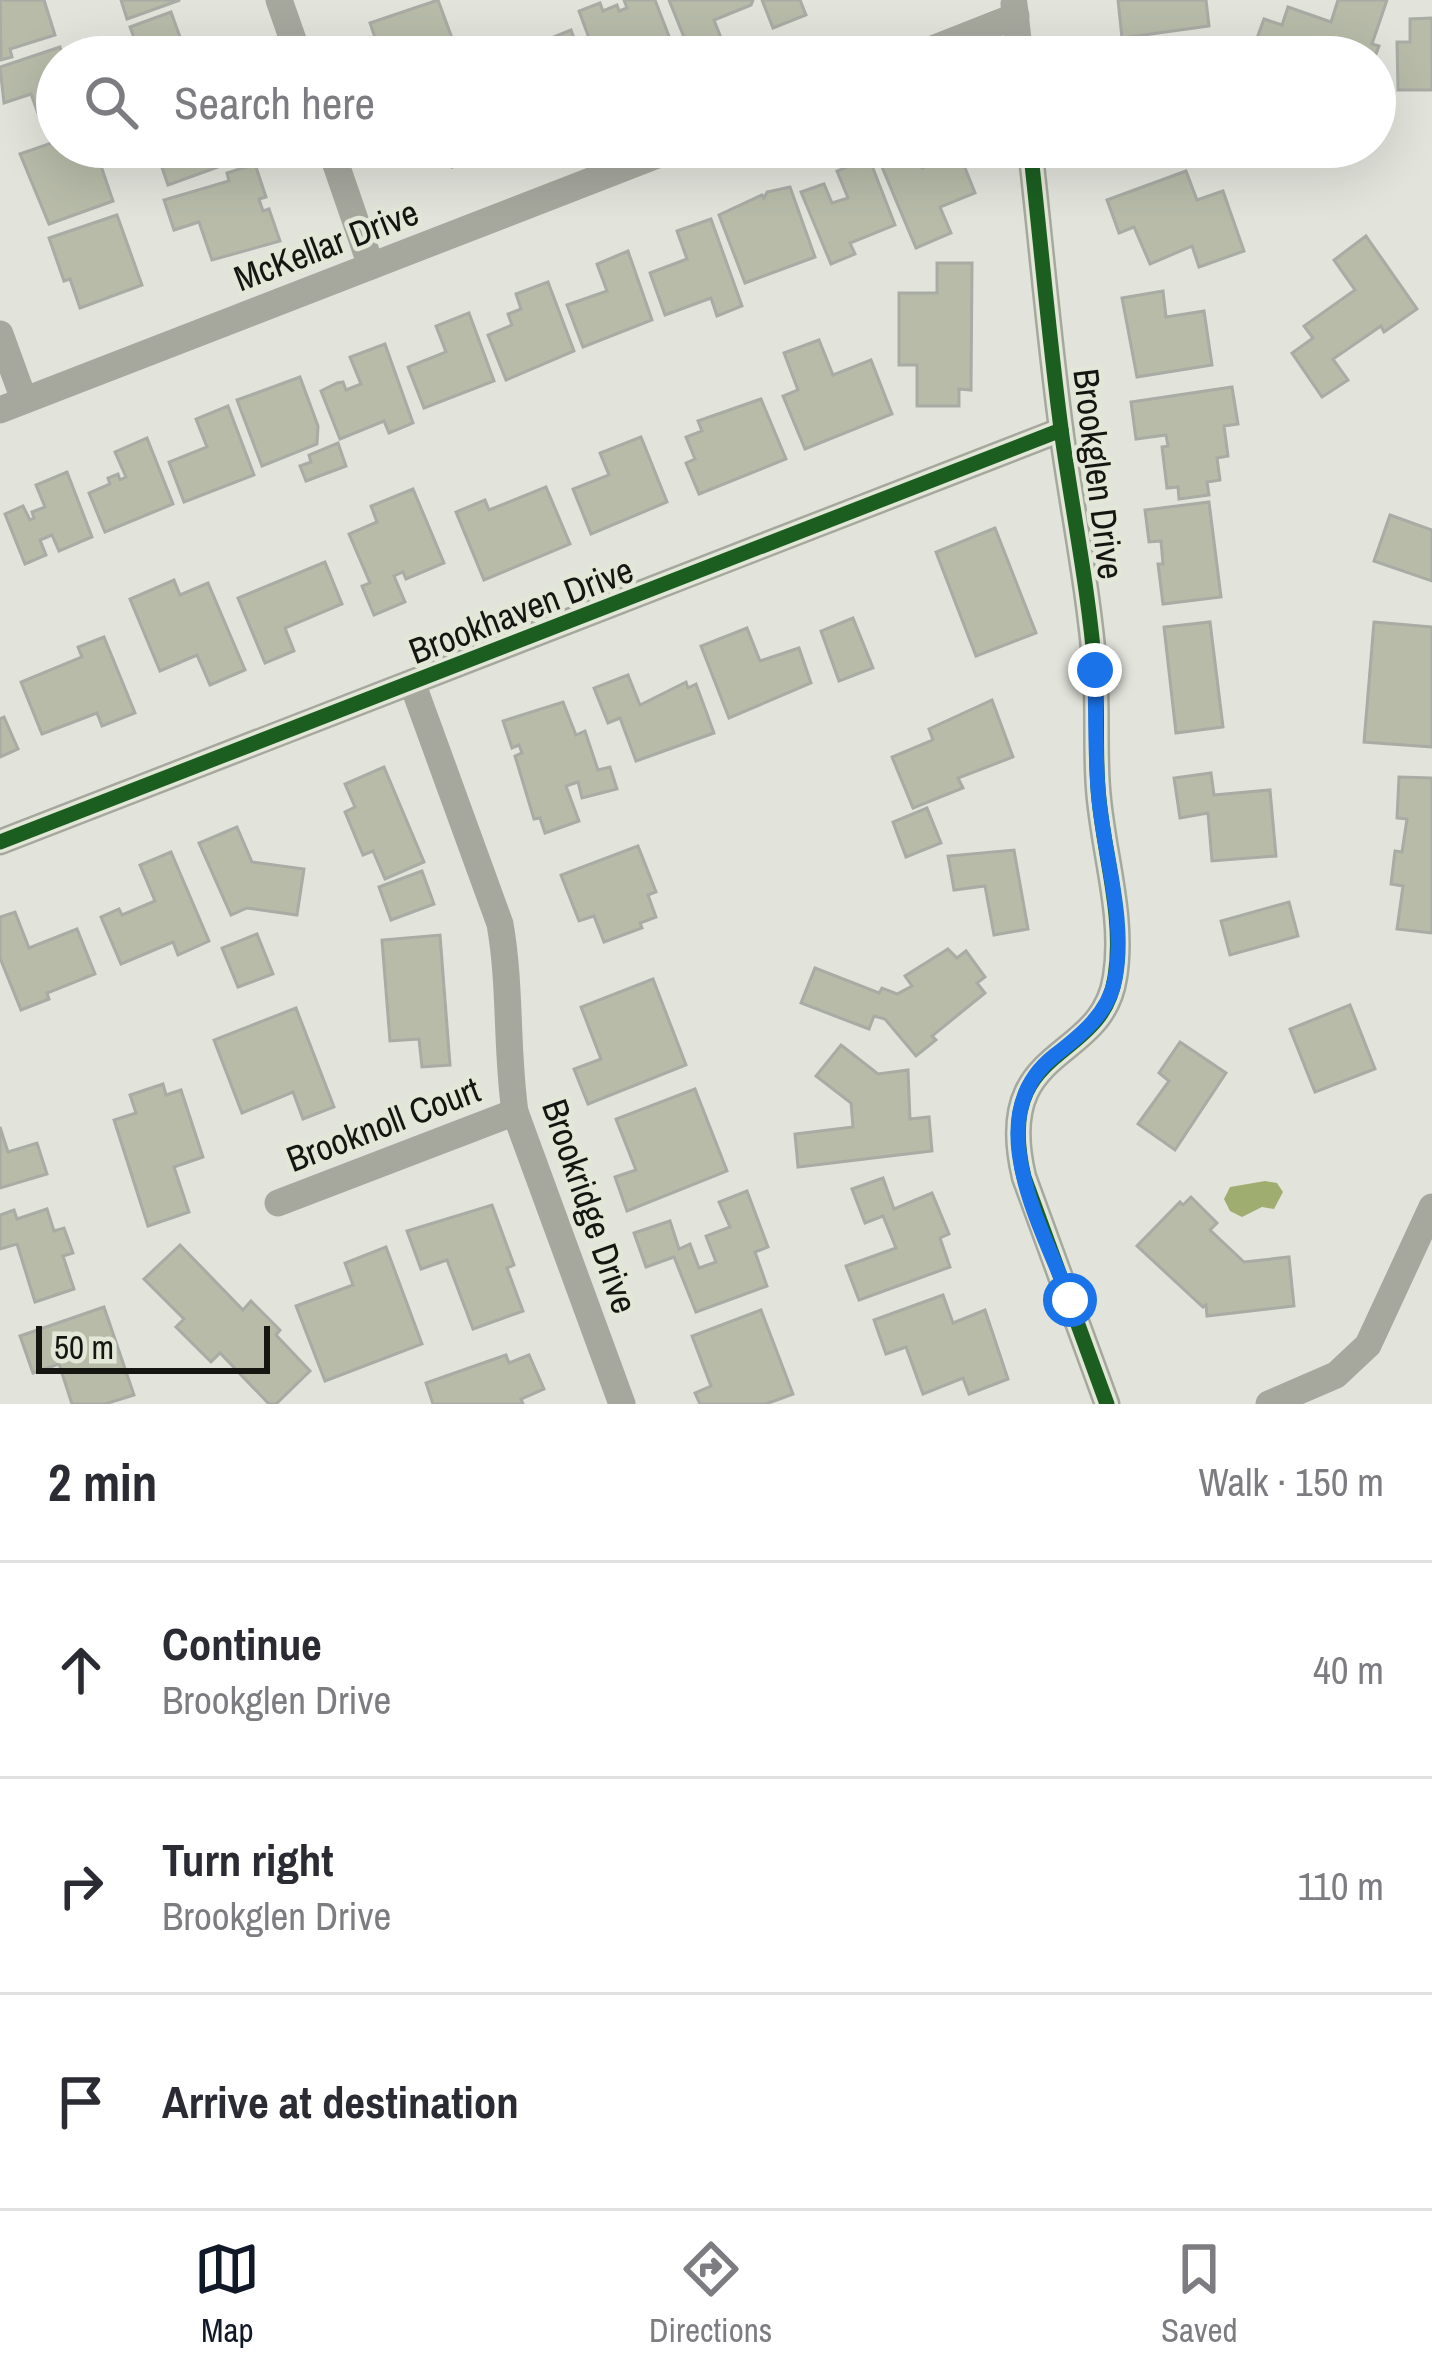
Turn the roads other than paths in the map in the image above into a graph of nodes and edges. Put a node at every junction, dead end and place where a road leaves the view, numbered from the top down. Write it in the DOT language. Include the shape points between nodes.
graph roads {
  1 [pos="279,0"];
  2 [pos="1015,8"];
  3 [pos="292,36"];
  4 [pos="956,36"];
  5 [pos="337,168"];
  6 [pos="625,168"];
  7 [pos="1032,168"];
  8 [pos="371,266"];
  9 [pos="0,334"];
  10 [pos="12,405"];
  11 [pos="1061,430"];
  12 [pos="413,685"];
  13 [pos="0,842"];
  14 [pos="515,1112"];
  15 [pos="278,1203"];
  16 [pos="1431,1211"];
  17 [pos="622,1404"];
  18 [pos="1107,1404"];
  19 [pos="1269,1404"];
  1 -- 3 [label="street"];
  2 -- 4 [label="street"];
  5 -- 8 [label="street"];
  6 -- 8 [label="street, McKellar Drive"];
  7 -- 11 [label="street, Brookglen Drive"];
  8 -- 10 [label="street, McKellar Drive"];
  9 -- 10 [label="street"];
  11 -- 12 [label="street, Brookhaven Drive"];
  11 -- 18 [label="street, Brookglen Drive" via="1095,670 1117,961 1099,1016 1042,1065 1020,1104 1016,1141"];
  12 -- 13 [label="street, Brookhaven Drive"];
  12 -- 14 [label="street, Brookridge Drive" via="500,924"];
  14 -- 15 [label="street, Brooknoll Court"];
  14 -- 17 [label="street, Brookridge Drive"];
  16 -- 19 [label="street" via="1368,1345 1336,1375"];
}
